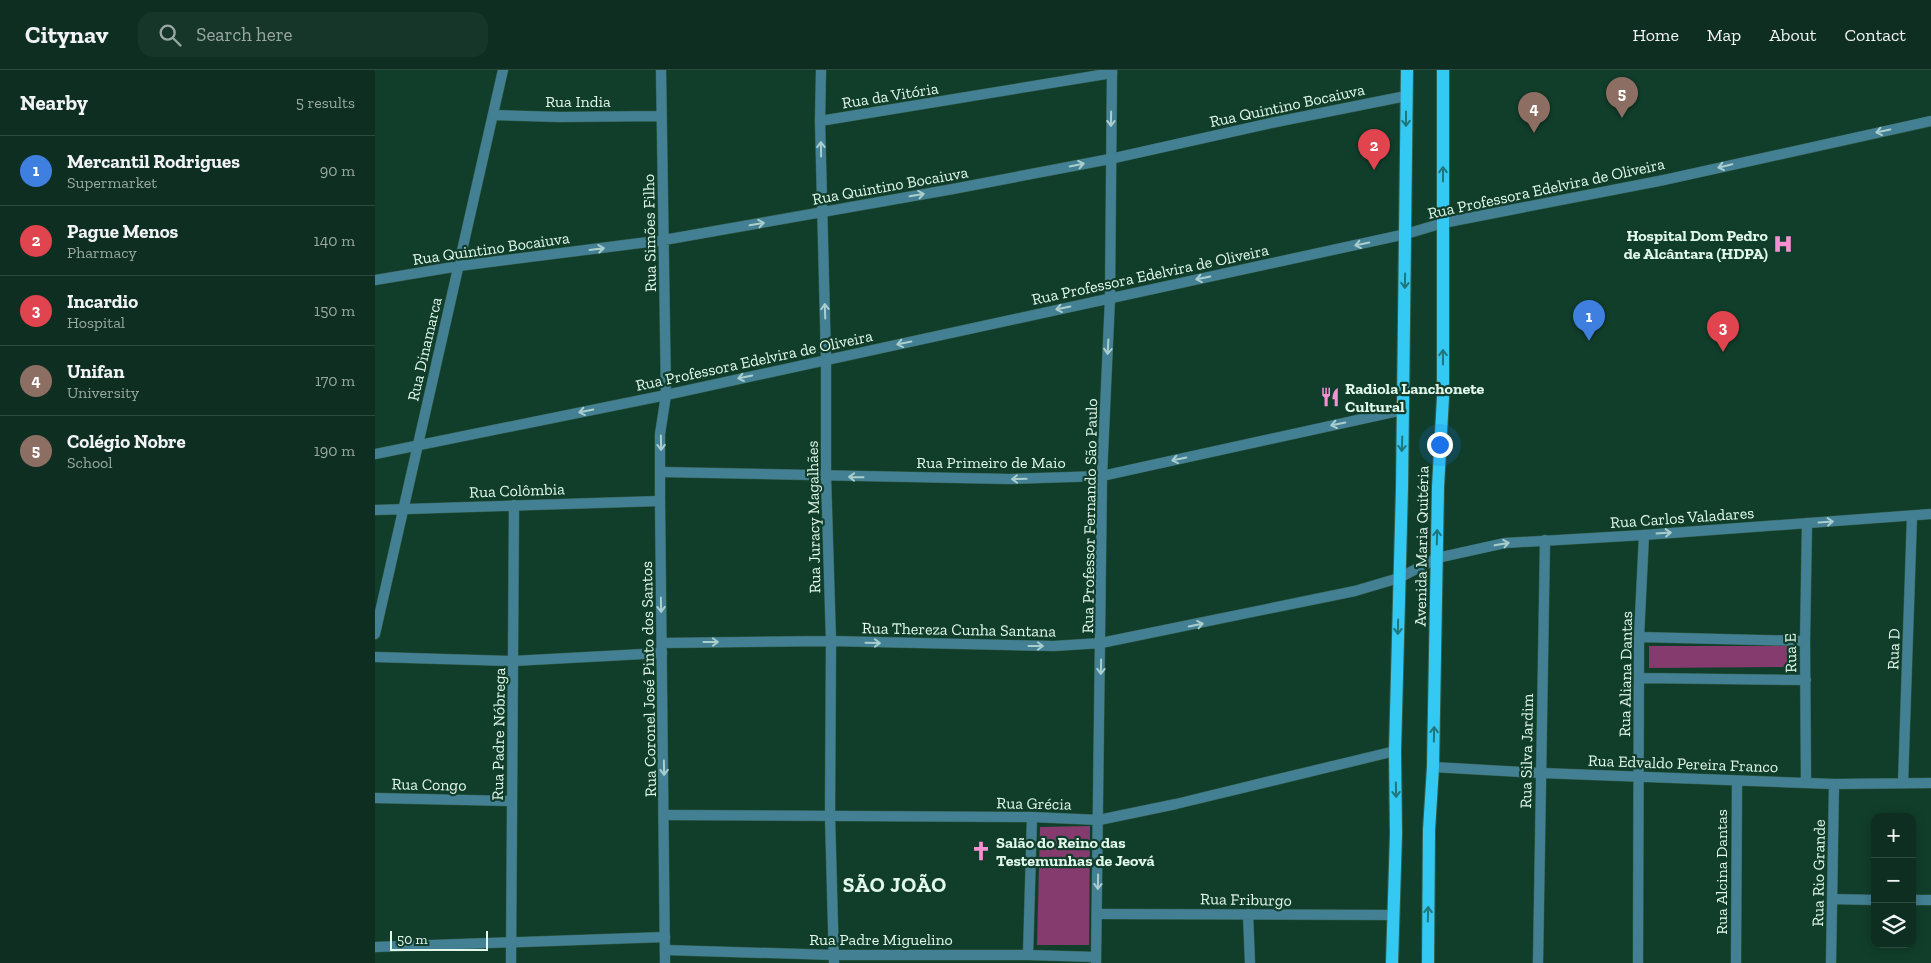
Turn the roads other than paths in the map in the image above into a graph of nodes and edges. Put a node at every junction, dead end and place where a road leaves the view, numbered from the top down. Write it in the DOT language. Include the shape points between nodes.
graph roads {
  1 [pos="503,70"];
  2 [pos="661,70"];
  3 [pos="821,70"];
  4 [pos="1407,70"];
  5 [pos="1443,70"];
  6 [pos="1112,71"];
  7 [pos="1406,96"];
  8 [pos="494,115"];
  9 [pos="661,116"];
  10 [pos="820,121"];
  11 [pos="1931,121"];
  12 [pos="1110,159"];
  13 [pos="822,212"];
  14 [pos="1443,223"];
  15 [pos="1406,234"];
  16 [pos="664,240"];
  17 [pos="459,266"];
  18 [pos="375,280"];
  19 [pos="1111,298"];
  20 [pos="826,360"];
  21 [pos="666,394"];
  22 [pos="1403,410"];
  23 [pos="417,446"];
  24 [pos="375,454"];
  25 [pos="661,472"];
  26 [pos="826,476"];
  27 [pos="1102,476"];
  28 [pos="660,501"];
  29 [pos="514,504"];
  30 [pos="403,509"];
  31 [pos="375,510"];
  32 [pos="1931,514"];
  33 [pos="1912,516"];
  34 [pos="1807,523"];
  35 [pos="1644,535"];
  36 [pos="1545,540"];
  37 [pos="1437,558"];
  38 [pos="1399,578"];
  39 [pos="375,634"];
  40 [pos="1639,637"];
  41 [pos="1805,640"];
  42 [pos="831,641"];
  43 [pos="1101,643"];
  44 [pos="662,648"];
  45 [pos="375,657"];
  46 [pos="513,661"];
  47 [pos="1640,678"];
  48 [pos="1806,680"];
  49 [pos="1395,751"];
  50 [pos="1433,767"];
  51 [pos="1541,773"];
  52 [pos="1639,777"];
  53 [pos="1737,781"];
  54 [pos="1806,782"];
  55 [pos="1903,783"];
  56 [pos="1931,783"];
  57 [pos="1834,784"];
  58 [pos="375,798"];
  59 [pos="512,800"];
  60 [pos="664,815"];
  61 [pos="830,816"];
  62 [pos="1032,817"];
  63 [pos="1099,820"];
  64 [pos="1832,899"];
  65 [pos="1871,900"];
  66 [pos="1916,900"];
  67 [pos="1931,900"];
  68 [pos="1097,914"];
  69 [pos="1249,914"];
  70 [pos="1393,915"];
  71 [pos="665,937"];
  72 [pos="511,941"];
  73 [pos="375,946"];
  74 [pos="665,950"];
  75 [pos="1028,955"];
  76 [pos="834,959"];
  77 [pos="1096,960"];
  78 [pos="511,963"];
  79 [pos="665,963"];
  80 [pos="1250,963"];
  81 [pos="1392,963"];
  82 [pos="1428,963"];
  83 [pos="1538,963"];
  84 [pos="1638,963"];
  85 [pos="1736,963"];
  86 [pos="1831,963"];
  1 -- 8 [label="street, Rua Dinamarca"];
  2 -- 9 [label="street, Rua Simões Filho"];
  3 -- 10 [label="street, Rua Juracy Magalhães"];
  4 -- 7 [label="main road, Avenida Maria Quitéria"];
  14 -- 5 [label="main road, Avenida Maria Quitéria, one-way"];
  6 -- 10 [label="street, Rua da Vitória"];
  6 -- 12 [label="street, Rua Professor Fernando São Paulo, one-way"];
  7 -- 12 [label="street, Rua Quintino Bocaiuva" via="1271,122"];
  7 -- 15 [label="main road, Avenida Maria Quitéria, one-way"];
  8 -- 9 [label="street, Rua India"];
  8 -- 17 [label="street, Rua Dinamarca"];
  9 -- 16 [label="street, Rua Simões Filho"];
  13 -- 10 [label="street, Rua Juracy Magalhães, one-way"];
  11 -- 14 [label="street, Rua Professora Edelvira de Oliveira, one-way" via="1664,180"];
  13 -- 12 [label="street, Rua Quintino Bocaiuva, one-way"];
  12 -- 19 [label="street, Rua Professor Fernando São Paulo"];
  16 -- 13 [label="street, Rua Quintino Bocaiuva, one-way"];
  20 -- 13 [label="street, Rua Juracy Magalhães, one-way"];
  14 -- 15 [label="street, Rua Professora Edelvira de Oliveira"];
  37 -- 14 [label="main road, Avenida Maria Quitéria, one-way" via="1443,397"];
  15 -- 19 [label="street, Rua Professora Edelvira de Oliveira, one-way"];
  15 -- 22 [label="main road, Avenida Maria Quitéria, one-way"];
  17 -- 16 [label="street, Rua Quintino Bocaiuva, one-way"];
  16 -- 21 [label="street, Rua Simões Filho"];
  17 -- 18 [label="street, Rua Quintino Bocaiuva"];
  17 -- 23 [label="street, Rua Dinamarca"];
  19 -- 20 [label="street, Rua Professora Edelvira de Oliveira, one-way"];
  19 -- 27 [label="street, Rua Professor Fernando São Paulo, one-way"];
  20 -- 21 [label="street, Rua Professora Edelvira de Oliveira, one-way"];
  20 -- 26 [label="street, Rua Juracy Magalhães"];
  21 -- 23 [label="street, Rua Professora Edelvira de Oliveira, one-way"];
  21 -- 25 [label="street, Rua Coronel José Pinto dos Santos, one-way"];
  22 -- 27 [label="street, Rua Primeiro de Maio, one-way"];
  22 -- 38 [label="main road, Avenida Maria Quitéria, one-way"];
  23 -- 24 [label="street, Rua Professora Edelvira de Oliveira"];
  23 -- 30 [label="street, Rua Dinamarca"];
  25 -- 26 [label="street, Rua Primeiro de Maio"];
  25 -- 28 [label="street, Rua Coronel José Pinto dos Santos"];
  27 -- 26 [label="street, Rua Primeiro de Maio, one-way" via="1009,479"];
  26 -- 42 [label="street, Rua Juracy Magalhães"];
  27 -- 43 [label="street, Rua Professor Fernando São Paulo"];
  28 -- 29 [label="street, Rua Colômbia"];
  28 -- 44 [label="street, Rua Coronel José Pinto dos Santos, one-way"];
  29 -- 30 [label="street, Rua Colômbia"];
  29 -- 46 [label="street, Rua Padre Nóbrega"];
  30 -- 31 [label="street, Rua Colômbia"];
  30 -- 39 [label="street, Rua Dinamarca"];
  32 -- 33 [label="street, Rua Carlos Valadares"];
  34 -- 33 [label="street, Rua Carlos Valadares, one-way"];
  33 -- 55 [label="street, Rua D"];
  35 -- 34 [label="street, Rua Carlos Valadares, one-way"];
  34 -- 41 [label="street, Rua E"];
  35 -- 36 [label="street, Rua Carlos Valadares"];
  35 -- 40 [label="street, Rua Aliana Dantas"];
  37 -- 36 [label="street, Rua Carlos Valadares, one-way" via="1505,543"];
  36 -- 51 [label="street, Rua Silva Jardim"];
  37 -- 38 [label="street, Rua Carlos Valadares"];
  50 -- 37 [label="main road, Avenida Maria Quitéria, one-way"];
  43 -- 38 [label="street, Rua Thereza Cunha Santana, one-way" via="1355,592"];
  38 -- 49 [label="main road, Avenida Maria Quitéria, one-way"];
  40 -- 41 [label="street"];
  40 -- 47 [label="street, Rua Aliana Dantas"];
  41 -- 48 [label="street, Rua E"];
  42 -- 43 [label="street, Rua Thereza Cunha Santana, one-way" via="1016,646"];
  44 -- 42 [label="street, Rua Thereza Cunha Santana, one-way"];
  42 -- 61 [label="street, Rua Juracy Magalhães"];
  43 -- 63 [label="street, Rua Professor Fernando São Paulo, one-way"];
  44 -- 46 [label="street, Rua Thereza Cunha Santana"];
  44 -- 60 [label="street, Rua Coronel José Pinto dos Santos, one-way"];
  45 -- 46 [label="street, Rua Thereza Cunha Santana"];
  46 -- 59 [label="street, Rua Padre Nóbrega"];
  47 -- 48 [label="street"];
  47 -- 52 [label="street, Rua Aliana Dantas"];
  48 -- 54 [label="street, Rua E"];
  49 -- 63 [label="street, Rua Grécia"];
  49 -- 70 [label="main road, Avenida Maria Quitéria, one-way"];
  50 -- 51 [label="street, Rua Edvaldo Pereira Franco"];
  82 -- 50 [label="main road, Avenida Maria Quitéria, one-way"];
  51 -- 52 [label="street, Rua Edvaldo Pereira Franco"];
  51 -- 83 [label="street, Rua Silva Jardim"];
  52 -- 53 [label="street, Rua Edvaldo Pereira Franco"];
  52 -- 84 [label="street, Rua Aliana Dantas"];
  53 -- 54 [label="street, Rua Edvaldo Pereira Franco"];
  53 -- 85 [label="street, Rua Alcina Dantas"];
  54 -- 57 [label="street, Rua Edvaldo Pereira Franco"];
  55 -- 56 [label="street, Rua Edvaldo Pereira Franco"];
  55 -- 57 [label="street, Rua Edvaldo Pereira Franco"];
  57 -- 64 [label="street, Rua Rio Grande"];
  58 -- 59 [label="street, Rua Congo"];
  59 -- 72 [label="street, Rua Padre Nóbrega"];
  60 -- 61 [label="street, Rua Grécia"];
  60 -- 71 [label="street, Rua Coronel José Pinto dos Santos"];
  61 -- 62 [label="street, Rua Grécia"];
  61 -- 76 [label="street, Rua Juracy Magalhães"];
  62 -- 63 [label="street, Rua Grécia"];
  62 -- 75 [label="street"];
  63 -- 68 [label="street, Rua Professor Fernando São Paulo, one-way"];
  64 -- 65 [label="street"];
  64 -- 86 [label="street, Rua Rio Grande"];
  66 -- 67 [label="street"];
  68 -- 69 [label="street, Rua Friburgo"];
  68 -- 77 [label="street, Rua Professor Fernando São Paulo"];
  69 -- 70 [label="street, Rua Friburgo"];
  69 -- 80 [label="street"];
  70 -- 81 [label="main road, Avenida Maria Quitéria"];
  71 -- 72 [label="street"];
  71 -- 74 [label="street, Rua Coronel José Pinto dos Santos"];
  72 -- 73 [label="street"];
  72 -- 78 [label="street, Rua Padre Nóbrega"];
  74 -- 76 [label="street, Rua Padre Miguelino"];
  74 -- 79 [label="street, Rua Coronel José Pinto dos Santos"];
  75 -- 76 [label="street, Rua Padre Miguelino"];
  75 -- 77 [label="street, Rua Padre Miguelino"];
}
